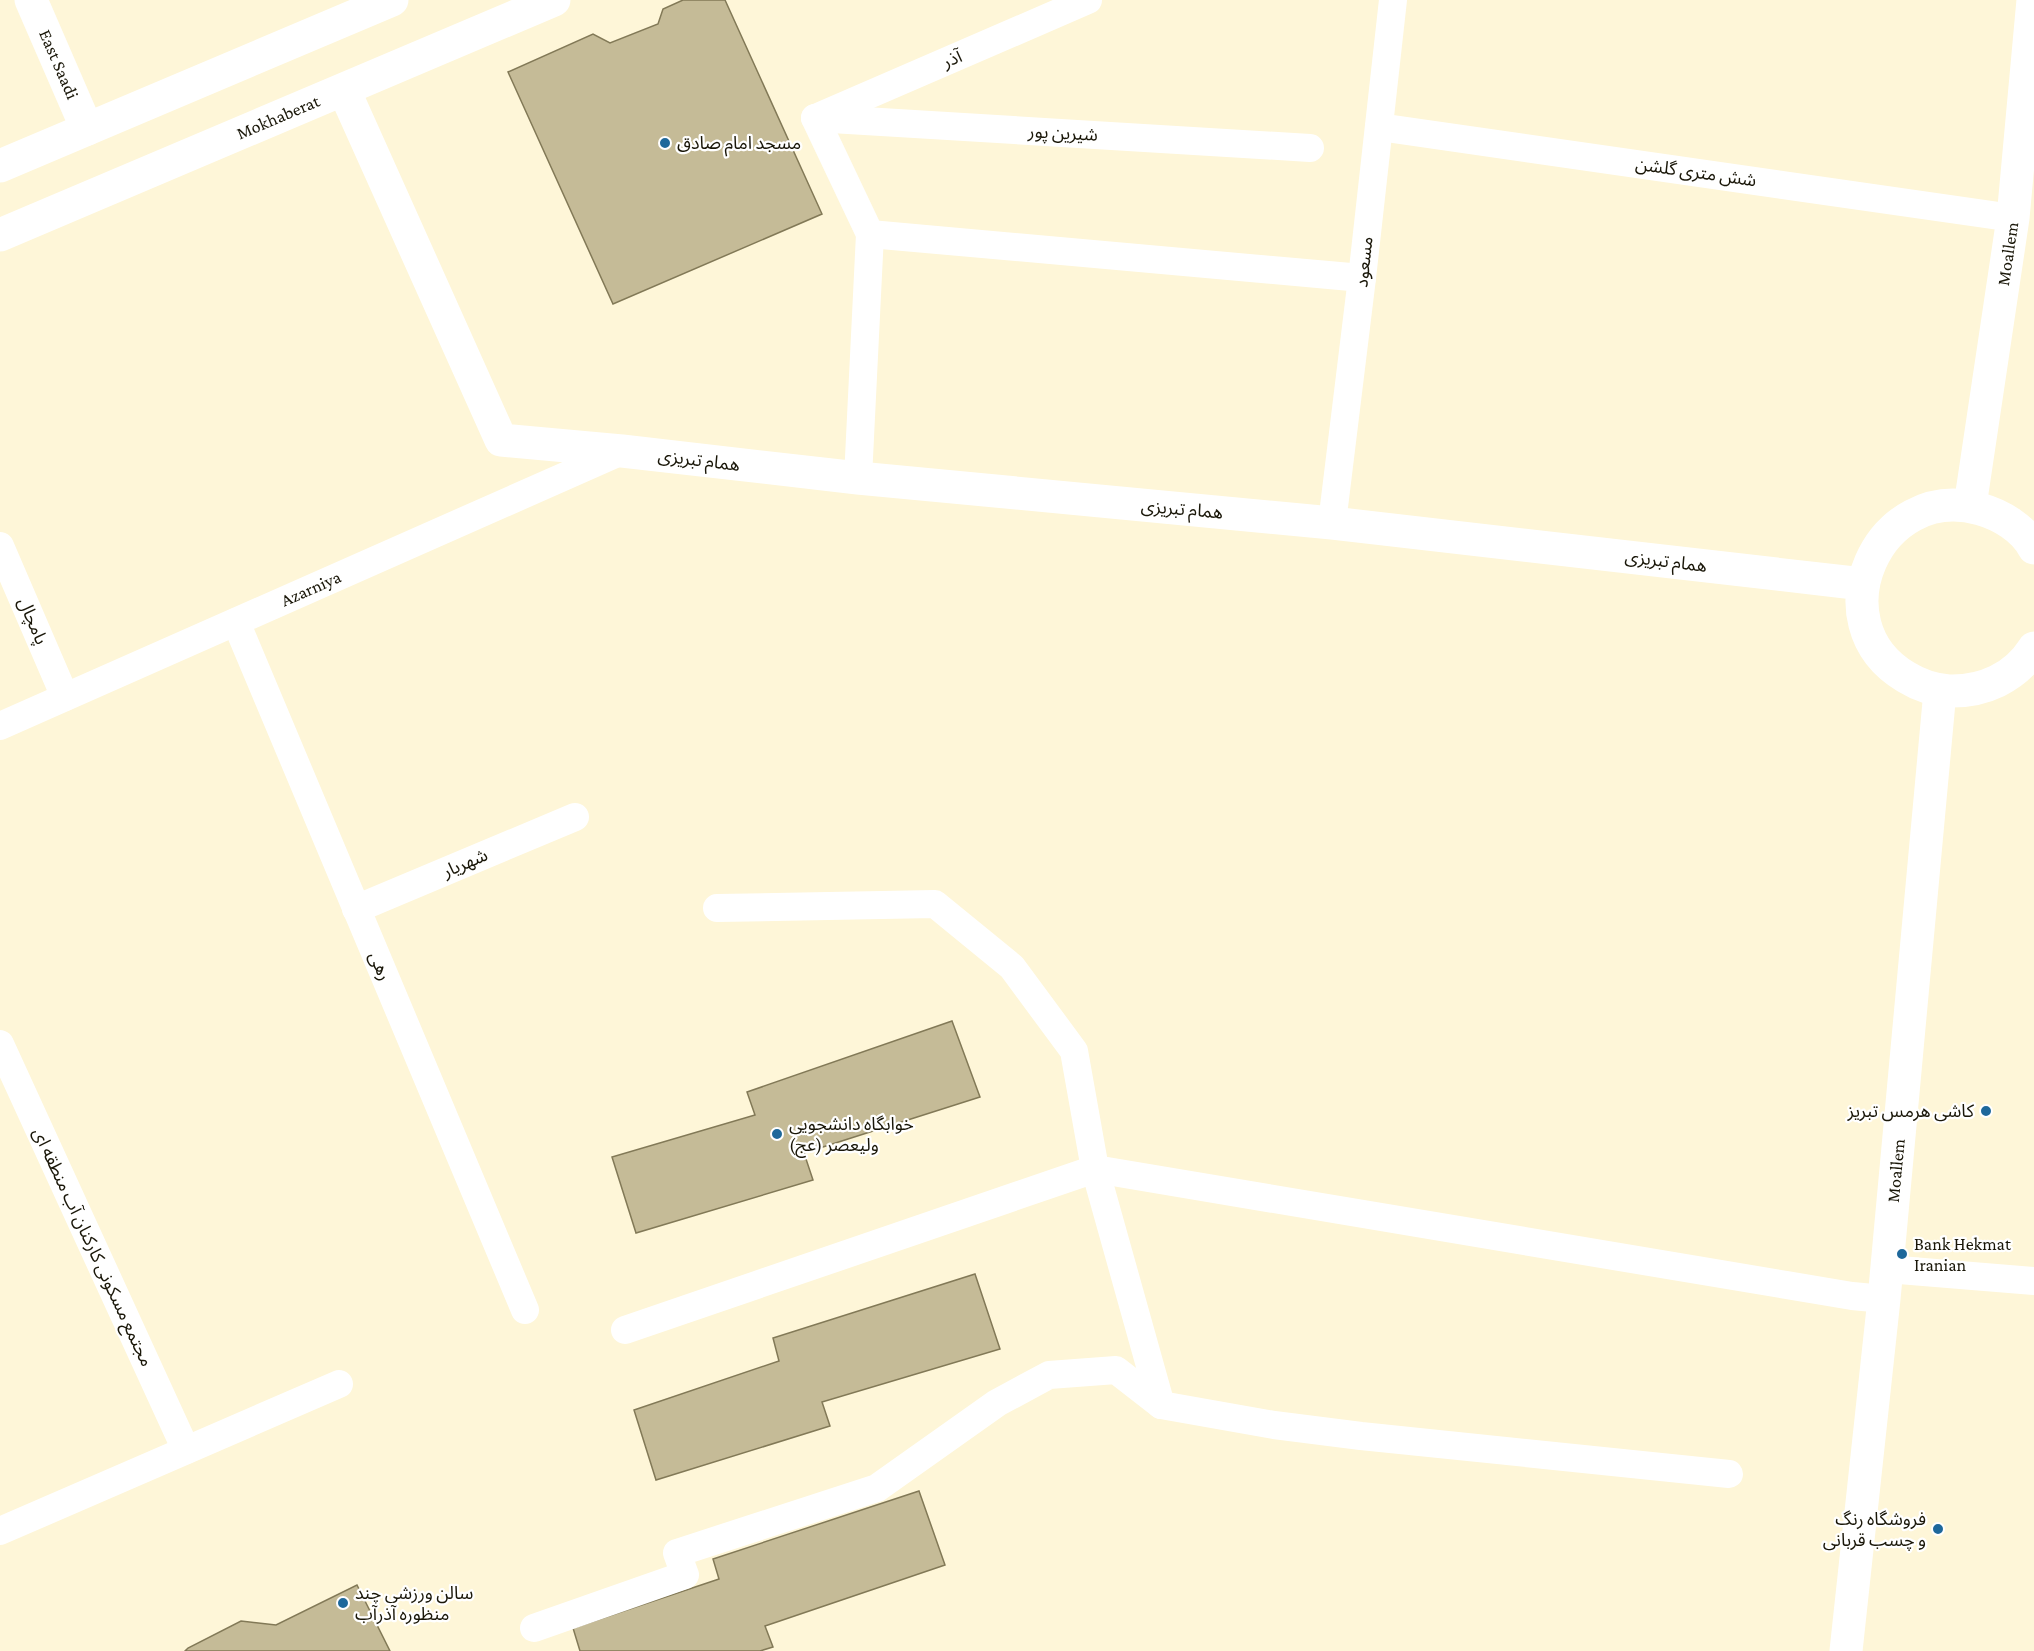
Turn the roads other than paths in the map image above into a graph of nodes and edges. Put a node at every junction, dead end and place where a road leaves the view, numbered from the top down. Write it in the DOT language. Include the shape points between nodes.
graph roads {
  1 [pos="31,0"];
  2 [pos="392,0"];
  3 [pos="554,0"];
  4 [pos="1088,0"];
  5 [pos="1393,0"];
  6 [pos="2033,0"];
  7 [pos="344,90"];
  8 [pos="815,118"];
  9 [pos="1379,127"];
  10 [pos="87,129"];
  11 [pos="1310,148"];
  12 [pos="0,166"];
  13 [pos="2013,218"];
  14 [pos="870,234"];
  15 [pos="0,235"];
  16 [pos="1362,278"];
  17 [pos="622,451"];
  18 [pos="858,478"];
  19 [pos="1970,506"];
  20 [pos="1332,523"];
  21 [pos="0,546"];
  22 [pos="2034,548"];
  23 [pos="1863,584"];
  24 [pos="236,622"];
  25 [pos="2034,648"];
  26 [pos="1940,691"];
  27 [pos="65,697"];
  28 [pos="0,726"];
  29 [pos="574,817"];
  30 [pos="717,908"];
  31 [pos="356,909"];
  32 [pos="0,1044"];
  33 [pos="1095,1169"];
  34 [pos="2034,1281"];
  35 [pos="1885,1284"];
  36 [pos="525,1310"];
  37 [pos="625,1330"];
  38 [pos="339,1384"];
  39 [pos="1161,1405"];
  40 [pos="186,1450"];
  41 [pos="1729,1474"];
  42 [pos="0,1531"];
  43 [pos="534,1628"];
  44 [pos="1846,1651"];
  1 -- 10 [label="main road, East Saadi"];
  2 -- 10 [label="main road"];
  3 -- 7 [label="main road, Mokhaberat"];
  4 -- 8 [label="street, آذر"];
  5 -- 9 [label="street, مسعود"];
  6 -- 13 [label="main road, Moallem"];
  7 -- 15 [label="main road, Mokhaberat"];
  7 -- 17 [label="main road, همام تبریزی" via="501,440"];
  8 -- 11 [label="street, شیرین پور"];
  8 -- 14 [label="street"];
  9 -- 13 [label="street, شش متری گلشن"];
  9 -- 16 [label="street, مسعود"];
  10 -- 12 [label="main road"];
  13 -- 19 [label="main road, Moallem"];
  14 -- 16 [label="street"];
  14 -- 18 [label="street"];
  16 -- 20 [label="street, مسعود"];
  17 -- 18 [label="main road, همام تبریزی"];
  17 -- 24 [label="street, Azarniya"];
  18 -- 20 [label="main road, همام تبریزی"];
  19 -- 22 [label="main road" via="1994,513 2015,526"];
  19 -- 23 [label="main road" via="1922,511 1900,523 1870,561"];
  20 -- 23 [label="main road, همام تبریزی"];
  21 -- 27 [label="street, پامچال"];
  23 -- 26 [label="main road" via="1862,608 1868,632 1880,654 1896,671 1917,684"];
  24 -- 27 [label="street, Azarniya"];
  24 -- 31 [label="street, رهی"];
  25 -- 26 [label="main road" via="2010,674 1989,686 1965,692"];
  26 -- 35 [label="main road, Moallem"];
  27 -- 28 [label="street, Azarniya"];
  29 -- 31 [label="street, شهریار"];
  30 -- 33 [label="street" via="934,904 1012,967 1074,1052"];
  31 -- 36 [label="street, رهی"];
  32 -- 40 [label="street, مجتمع مسکونی کارکنان آب منطقه ای"];
  33 -- 35 [label="street" via="1851,1296"];
  33 -- 37 [label="street"];
  33 -- 39 [label="street"];
  34 -- 35 [label="street"];
  35 -- 44 [label="main road, Moallem"];
  38 -- 40 [label="street"];
  39 -- 41 [label="street" via="1361,1436"];
  39 -- 43 [label="street" via="1116,1371 1049,1375 997,1403 877,1488 677,1554 685,1575"];
  40 -- 42 [label="street"];
}
